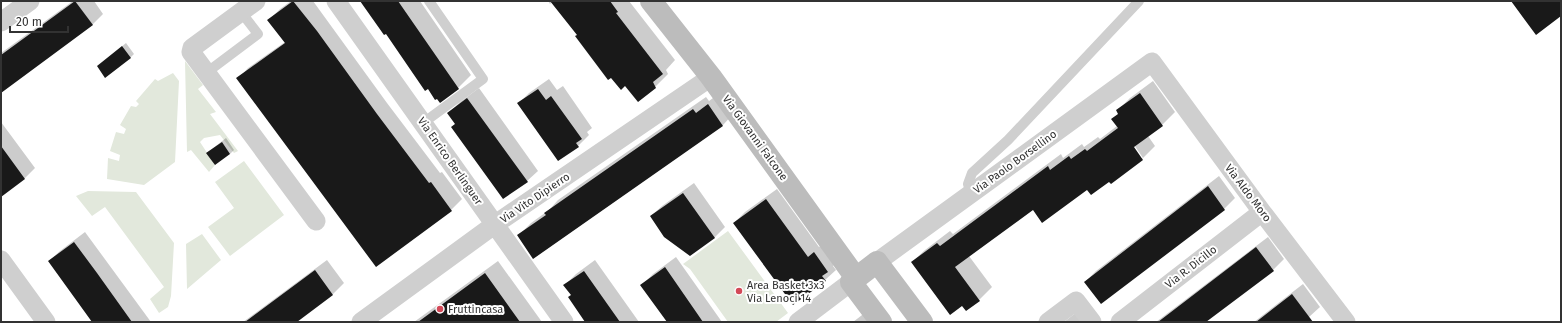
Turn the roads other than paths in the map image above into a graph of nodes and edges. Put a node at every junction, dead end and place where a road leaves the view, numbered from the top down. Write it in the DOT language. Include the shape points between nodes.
graph roads {
  1 [pos="30,1"];
  2 [pos="336,1"];
  3 [pos="429,1"];
  4 [pos="652,1"];
  5 [pos="1139,1"];
  6 [pos="248,6"];
  7 [pos="1,22"];
  8 [pos="1152,62"];
  9 [pos="206,73"];
  10 [pos="711,77"];
  11 [pos="423,123"];
  12 [pos="971,194"];
  13 [pos="1262,212"];
  14 [pos="316,221"];
  15 [pos="494,225"];
  16 [pos="1,260"];
  17 [pos="877,262"];
  18 [pos="854,280"];
  19 [pos="39,319"];
  20 [pos="361,322"];
  21 [pos="564,322"];
  22 [pos="798,322"];
  23 [pos="881,322"];
  24 [pos="922,322"];
  25 [pos="1048,322"];
  26 [pos="1092,322"];
  27 [pos="1120,322"];
  28 [pos="1345,322"];
  1 -- 7 [label="street"];
  2 -- 11 [label="street, Via Enrico Berlinguer"];
  3 -- 11 [label="lane" via="483,79"];
  4 -- 10 [label="street, Via Giovanni Falcone"];
  5 -- 12 [label="lane" via="1008,140 972,173 968,184"];
  6 -- 9 [label="lane" via="258,34"];
  6 -- 9 [label="street" via="192,48 191,52"];
  8 -- 12 [label="street, Via Paolo Borsellino"];
  8 -- 13 [label="street, Via Aldo Moro"];
  9 -- 14 [label="street"];
  10 -- 15 [label="street, Via Vito Dipierro"];
  10 -- 18 [label="street, Via Giovanni Falcone"];
  11 -- 15 [label="street, Via Enrico Berlinguer"];
  12 -- 17 [label="street, Via Paolo Borsellino"];
  13 -- 27 [label="street, Via R. Dicillo"];
  13 -- 28 [label="street, Via Aldo Moro"];
  15 -- 20 [label="street, Via Vito Dipierro"];
  15 -- 21 [label="street, Via Enrico Berlinguer"];
  16 -- 19 [label="street"];
  17 -- 18 [label="street"];
  17 -- 24 [label="street"];
  18 -- 22 [label="street"];
  18 -- 23 [label="street, Via Giovanni Falcone"];
  25 -- 26 [label="street" via="1076,301"];
}
